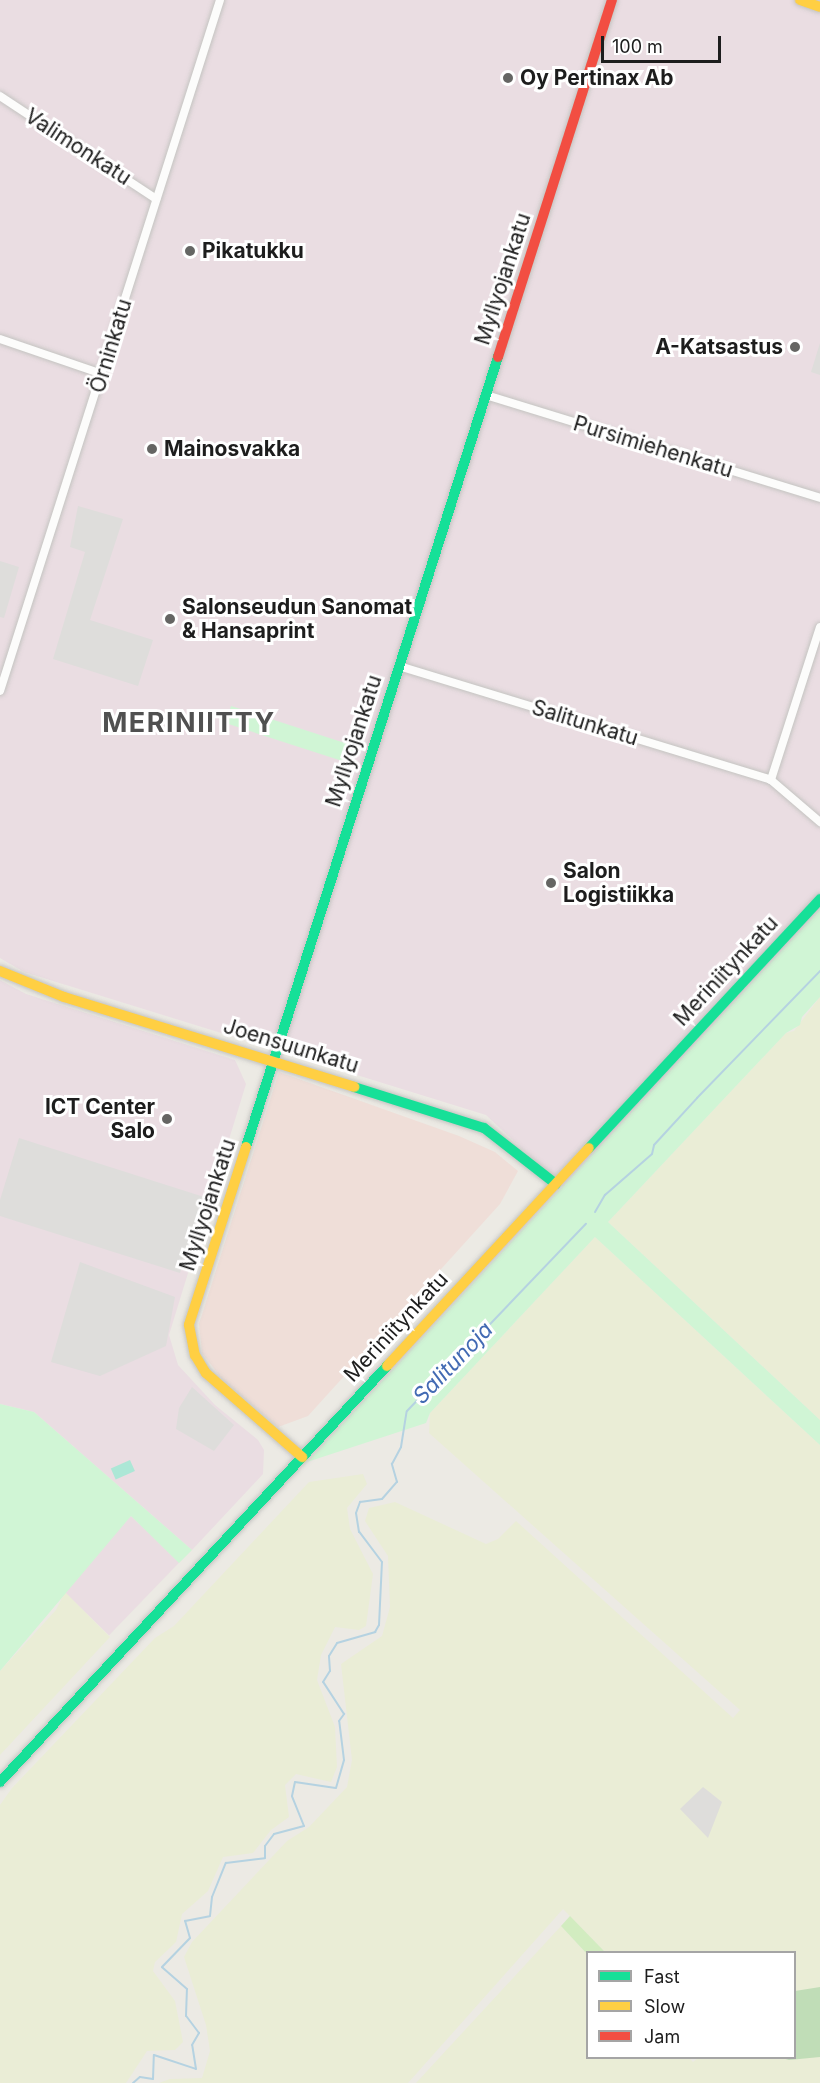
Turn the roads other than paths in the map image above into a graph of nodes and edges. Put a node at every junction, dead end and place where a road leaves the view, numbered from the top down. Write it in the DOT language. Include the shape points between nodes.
graph roads {
  1 [pos="220,0"];
  2 [pos="612,0"];
  3 [pos="800,0"];
  4 [pos="820,7"];
  5 [pos="0,96"];
  6 [pos="156,199"];
  7 [pos="0,339"];
  8 [pos="102,374"];
  9 [pos="486,395"];
  10 [pos="820,498"];
  11 [pos="820,627"];
  12 [pos="399,666"];
  13 [pos="0,691"];
  14 [pos="771,780"];
  15 [pos="820,822"];
  16 [pos="820,899"];
  17 [pos="0,971"];
  18 [pos="273,1062"];
  19 [pos="556,1184"];
  20 [pos="302,1457"];
  21 [pos="0,1782"];
  1 -- 6 [label="street, Örninkatu"];
  2 -- 9 [label="street, Myllyojankatu"];
  3 -- 4 [label="street"];
  5 -- 6 [label="street, Valimonkatu"];
  6 -- 8 [label="street, Örninkatu"];
  7 -- 8 [label="street"];
  8 -- 13 [label="street, Örninkatu"];
  9 -- 10 [label="street, Pursimiehenkatu"];
  9 -- 12 [label="street, Myllyojankatu"];
  11 -- 14 [label="street"];
  12 -- 14 [label="street, Salitunkatu"];
  12 -- 18 [label="street, Myllyojankatu"];
  14 -- 15 [label="street"];
  16 -- 19 [label="street, Meriniitynkatu"];
  17 -- 18 [label="street, Joensuunkatu" via="64,997"];
  18 -- 19 [label="street, Joensuunkatu" via="484,1128"];
  18 -- 20 [label="street, Myllyojankatu" via="189,1325 195,1355 206,1373"];
  19 -- 20 [label="street, Meriniitynkatu"];
  20 -- 21 [label="street, Meriniitynkatu"];
}
